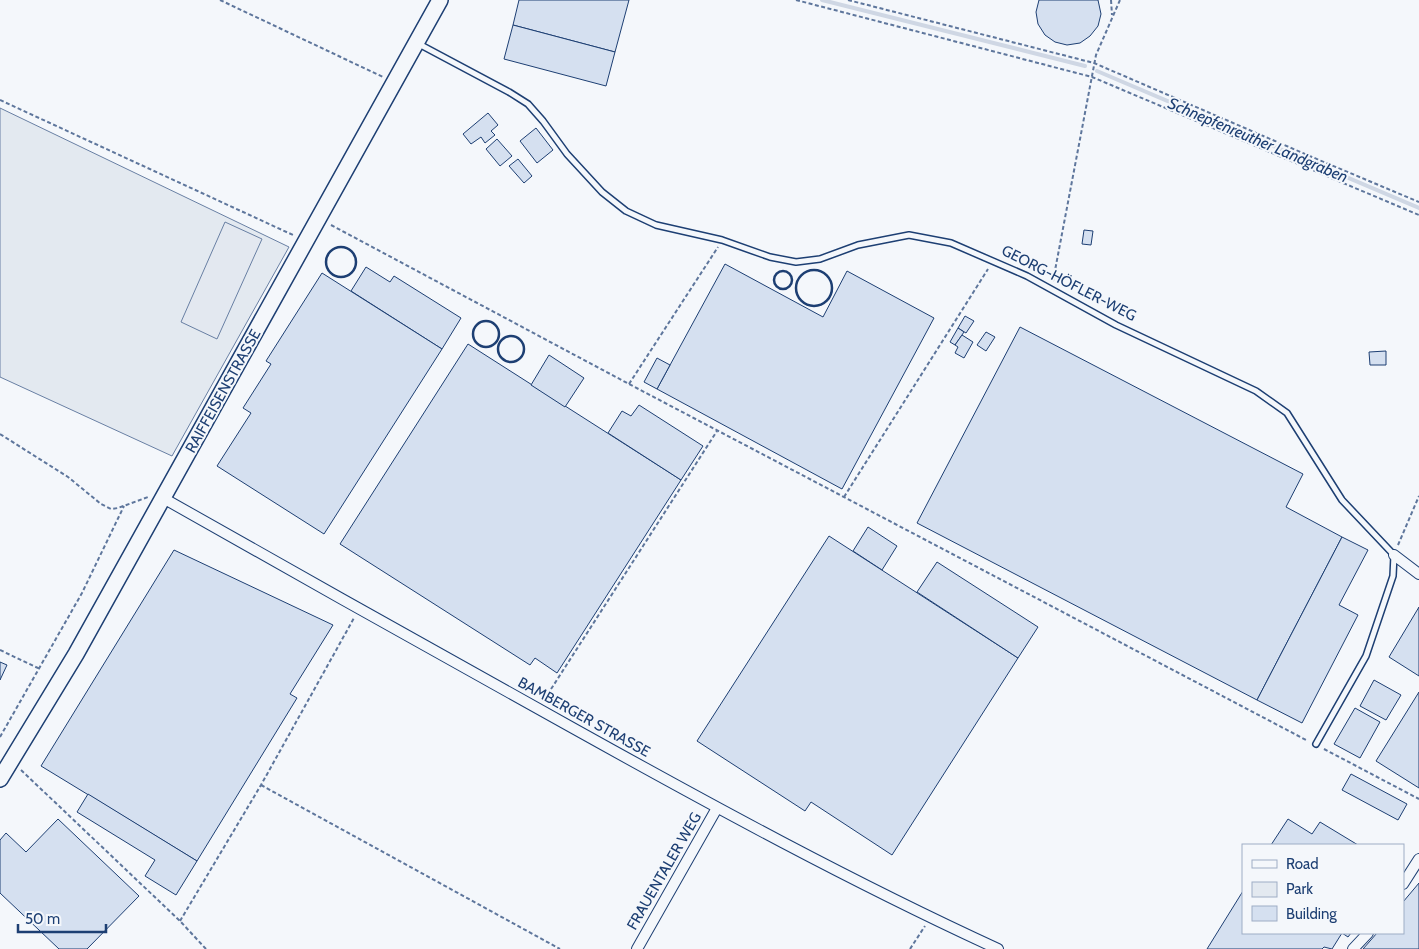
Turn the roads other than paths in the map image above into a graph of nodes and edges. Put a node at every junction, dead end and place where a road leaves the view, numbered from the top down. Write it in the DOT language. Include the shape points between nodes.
graph roads {
  1 [pos="440,0"];
  2 [pos="416,43"];
  3 [pos="163,498"];
  4 [pos="1394,554"];
  5 [pos="1419,574"];
  6 [pos="1316,744"];
  7 [pos="0,779"];
  8 [pos="717,808"];
  9 [pos="1419,859"];
  10 [pos="1404,882"];
  11 [pos="1367,934"];
  12 [pos="637,949"];
  13 [pos="998,949"];
  14 [pos="1353,949"];
  1 -- 2 [label="street, RAIFFEISENSTRASSE"];
  2 -- 3 [label="street, RAIFFEISENSTRASSE"];
  2 -- 4 [label="lane, GEORG-HÖFLER-WEG" via="528,104 602,192 626,211 656,225 796,262 820,259 858,245 910,235 951,243 1027,276 1116,324 1256,391 1287,413 1342,500"];
  3 -- 7 [label="street, RAIFFEISENSTRASSE" via="76,654"];
  3 -- 8 [label="street, BAMBERGER STRASSE"];
  4 -- 5 [label="street, GEORG-HÖFLER-WEG"];
  4 -- 6 [label="lane" via="1393,576 1366,656"];
  8 -- 12 [label="street, FRAUENTALER WEG"];
  8 -- 13 [label="street, BAMBERGER STRASSE"];
  9 -- 10 [label="street"];
  11 -- 14 [label="street"];
}
